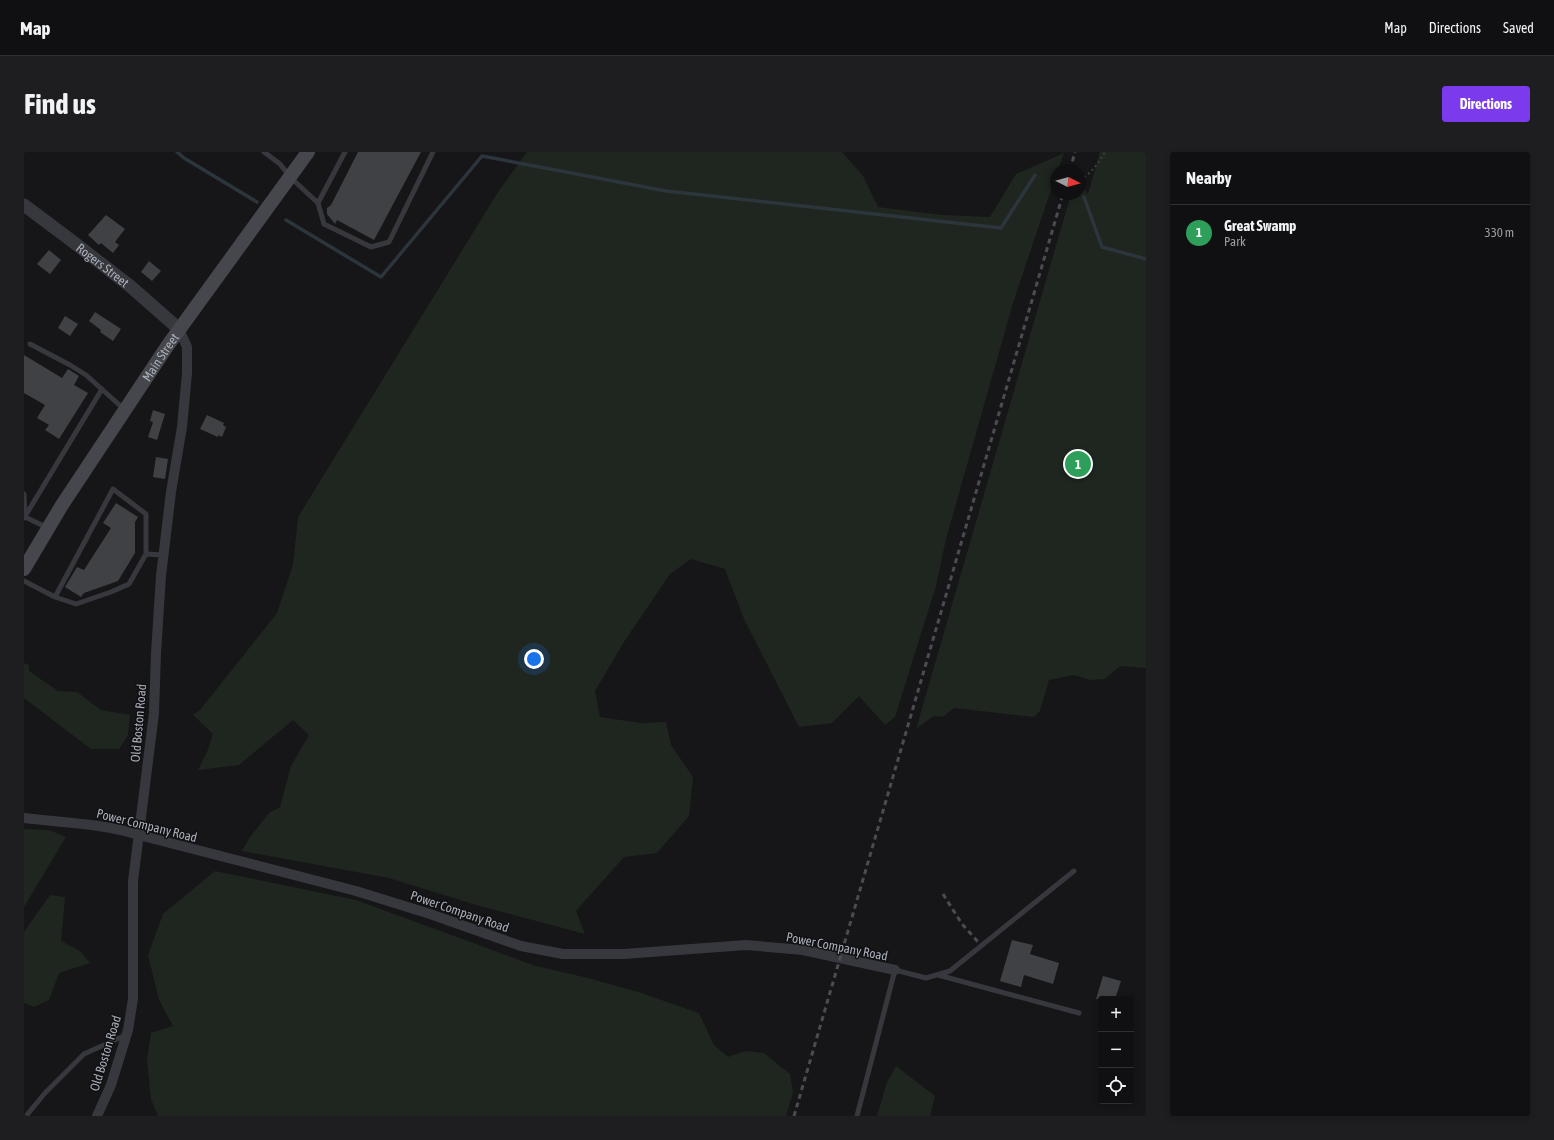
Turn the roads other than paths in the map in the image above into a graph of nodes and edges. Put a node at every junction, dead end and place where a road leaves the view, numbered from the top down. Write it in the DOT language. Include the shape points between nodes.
graph roads {
  1 [pos="264,152"];
  2 [pos="308,152"];
  3 [pos="346,152"];
  4 [pos="433,152"];
  5 [pos="290,177"];
  6 [pos="318,203"];
  7 [pos="24,205"];
  8 [pos="179,329"];
  9 [pos="30,344"];
  10 [pos="102,389"];
  11 [pos="125,410"];
  12 [pos="24,494"];
  13 [pos="24,517"];
  14 [pos="48,528"];
  15 [pos="146,554"];
  16 [pos="164,555"];
  17 [pos="24,569"];
  18 [pos="24,581"];
  19 [pos="55,597"];
  20 [pos="24,818"];
  21 [pos="139,835"];
  22 [pos="1074,871"];
  23 [pos="895,970"];
  24 [pos="937,974"];
  25 [pos="1079,1013"];
  26 [pos="127,1035"];
  27 [pos="26,1116"];
  28 [pos="98,1116"];
  29 [pos="857,1116"];
  1 -- 5 [label="lane" via="280,164"];
  2 -- 5 [label="main road, Main Street"];
  3 -- 6 [label="lane"];
  4 -- 6 [label="lane" via="389,242 371,247 324,224"];
  5 -- 6 [label="lane"];
  5 -- 8 [label="main road, Main Street"];
  7 -- 8 [label="street, Rogers Street" via="130,286"];
  8 -- 11 [label="main road, Main Street"];
  8 -- 16 [label="street, Old Boston Road" via="187,347 187,373"];
  9 -- 10 [label="lane" via="86,375"];
  10 -- 11 [label="lane"];
  10 -- 13 [label="lane"];
  11 -- 14 [label="main road, Main Street"];
  12 -- 13 [label="lane"];
  13 -- 14 [label="lane"];
  14 -- 17 [label="main road, Main Street"];
  15 -- 16 [label="lane"];
  15 -- 19 [label="lane" via="129,584 76,604"];
  15 -- 19 [label="lane" via="146,514 113,490"];
  16 -- 21 [label="street, Old Boston Road" via="154,713"];
  18 -- 19 [label="lane"];
  20 -- 21 [label="street, Power Company Road" via="91,824"];
  21 -- 23 [label="street, Power Company Road" via="356,891 521,946 563,954 624,954 746,945 803,950"];
  21 -- 26 [label="street, Old Boston Road" via="133,881 134,999"];
  22 -- 24 [label="lane" via="950,971"];
  23 -- 24 [label="lane" via="926,978"];
  23 -- 29 [label="lane"];
  24 -- 25 [label="lane"];
  26 -- 27 [label="lane" via="84,1054"];
  26 -- 28 [label="street, Old Boston Road"];
}
